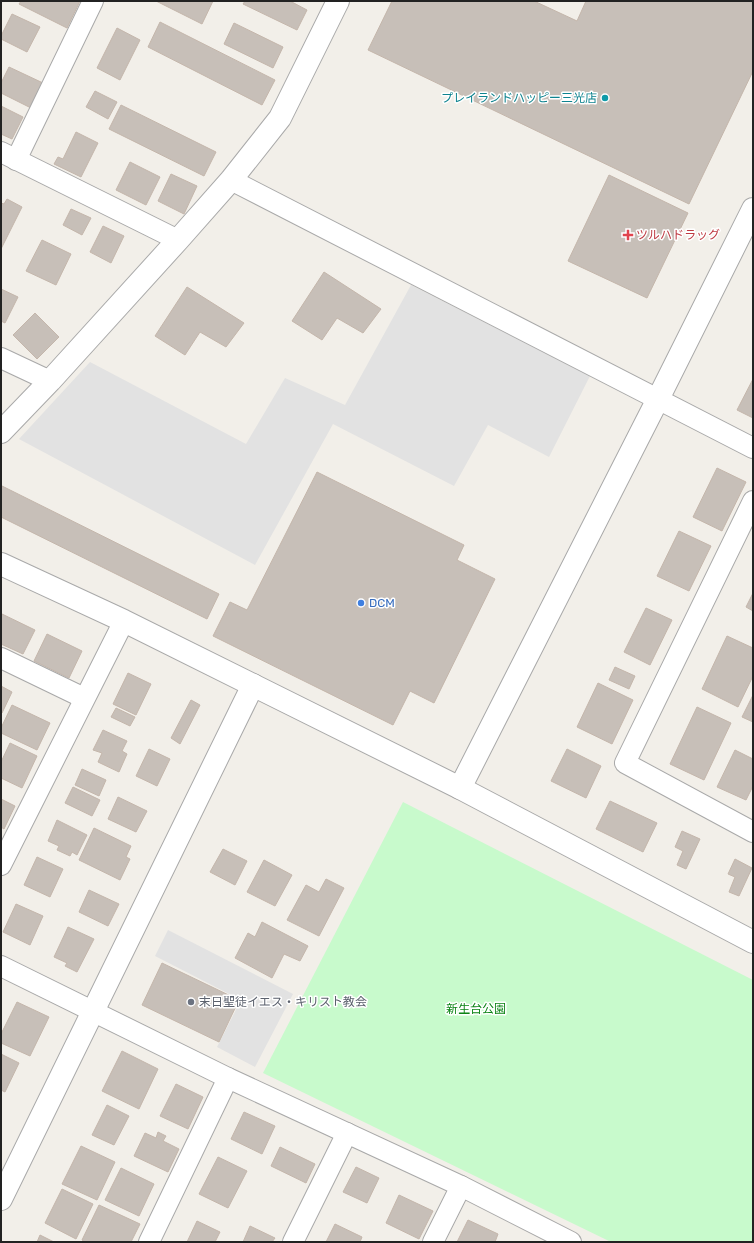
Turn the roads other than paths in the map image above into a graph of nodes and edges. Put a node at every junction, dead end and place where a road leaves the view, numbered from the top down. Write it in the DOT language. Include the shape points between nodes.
graph roads {
  1 [pos="93,1"];
  2 [pos="338,1"];
  3 [pos="8,156"];
  4 [pos="231,180"];
  5 [pos="753,209"];
  6 [pos="178,240"];
  7 [pos="1,358"];
  8 [pos="50,381"];
  9 [pos="658,399"];
  10 [pos="1,432"];
  11 [pos="753,448"];
  12 [pos="753,500"];
  13 [pos="1,564"];
  14 [pos="124,621"];
  15 [pos="1,658"];
  16 [pos="253,685"];
  17 [pos="84,698"];
  18 [pos="460,788"];
  19 [pos="752,830"];
  20 [pos="1,865"];
  21 [pos="753,942"];
  22 [pos="1,966"];
  23 [pos="93,1011"];
  24 [pos="228,1078"];
  25 [pos="347,1133"];
  26 [pos="461,1186"];
  27 [pos="1,1199"];
  28 [pos="149,1242"];
  29 [pos="293,1242"];
  30 [pos="433,1242"];
  31 [pos="571,1242"];
  1 -- 3 [label="street"];
  2 -- 4 [label="street" via="280,118"];
  3 -- 6 [label="street"];
  4 -- 6 [label="street"];
  4 -- 9 [label="street"];
  5 -- 9 [label="street"];
  6 -- 8 [label="street"];
  7 -- 8 [label="street"];
  8 -- 10 [label="street"];
  9 -- 11 [label="street"];
  9 -- 18 [label="street"];
  12 -- 19 [label="street" via="625,763"];
  13 -- 14 [label="street"];
  14 -- 16 [label="street"];
  14 -- 17 [label="street"];
  15 -- 17 [label="street"];
  16 -- 18 [label="street"];
  16 -- 23 [label="street"];
  17 -- 20 [label="street"];
  18 -- 21 [label="street"];
  22 -- 23 [label="street"];
  23 -- 24 [label="street"];
  23 -- 27 [label="street"];
  24 -- 25 [label="street"];
  24 -- 28 [label="street"];
  25 -- 26 [label="street"];
  25 -- 29 [label="street"];
  26 -- 30 [label="street"];
  26 -- 31 [label="street"];
}
